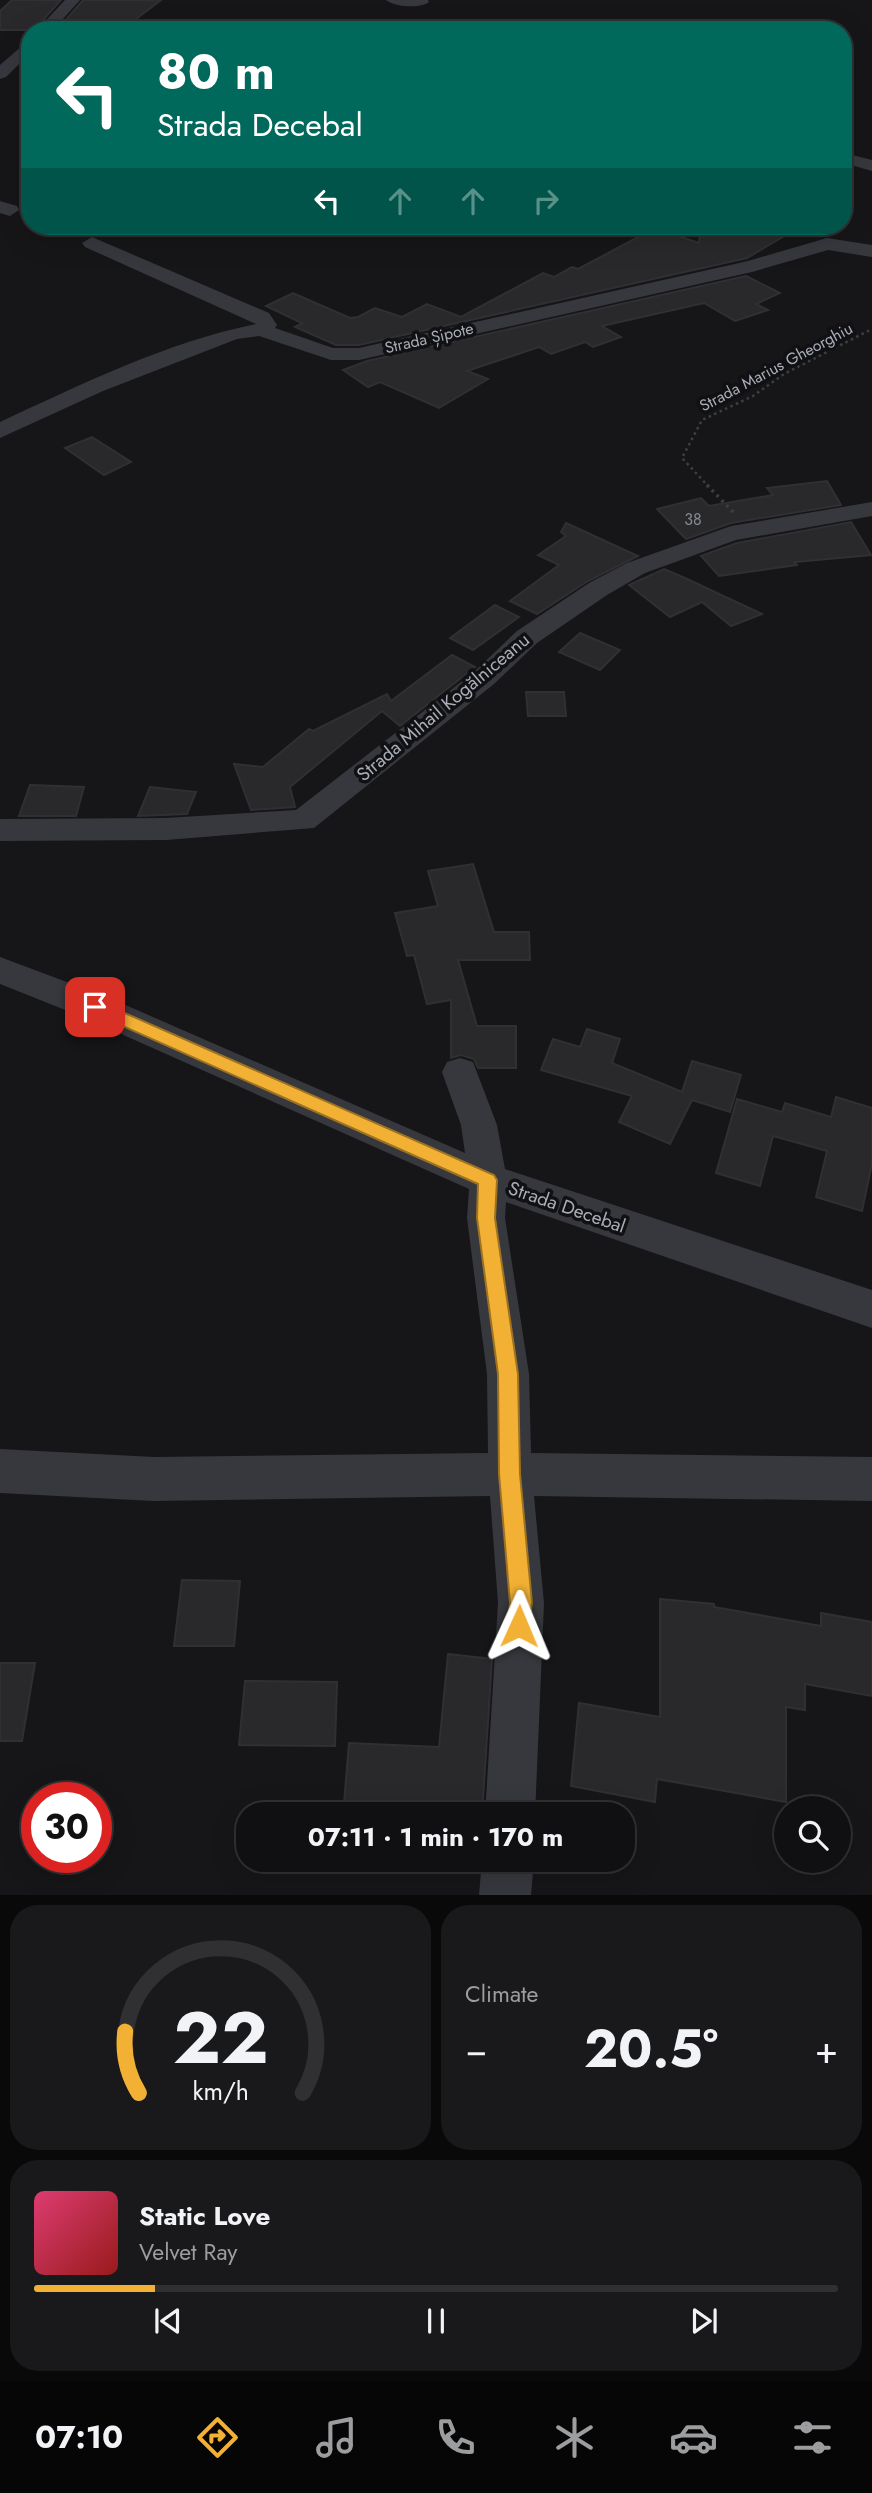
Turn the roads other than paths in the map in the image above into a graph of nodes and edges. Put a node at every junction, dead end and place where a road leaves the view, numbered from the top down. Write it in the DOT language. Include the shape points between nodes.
graph roads {
  1 [pos="73,0"];
  2 [pos="393,0"];
  3 [pos="422,2"];
  4 [pos="53,21"];
  5 [pos="21,52"];
  6 [pos="2,70"];
  7 [pos="852,160"];
  8 [pos="872,166"];
  9 [pos="92,243"];
  10 [pos="872,251"];
  11 [pos="261,330"];
  12 [pos="0,431"];
  13 [pos="872,509"];
  14 [pos="0,830"];
  15 [pos="0,970"];
  16 [pos="460,1072"];
  17 [pos="488,1180"];
  18 [pos="872,1309"];
  19 [pos="0,1471"];
  20 [pos="510,1474"];
  21 [pos="872,1479"];
  22 [pos="511,1802"];
  23 [pos="507,1872"];
  24 [pos="505,1895"];
  1 -- 4 [label="street"];
  2 -- 3 [label="street"];
  5 -- 6 [label="street"];
  7 -- 8 [label="street"];
  9 -- 11 [label="street" via="262,317 267,325"];
  10 -- 11 [label="street, Strada Șipote" via="827,244 752,266 359,354 331,354"];
  11 -- 12 [label="street, Strada Șipote" via="233,333 198,345 50,405"];
  13 -- 14 [label="street, Strada Mihail Kogălniceanu" via="748,528 636,568 527,637 484,678 303,820 153,829"];
  15 -- 17 [label="street, Strada Decebal" via="95,1007"];
  16 -- 17 [label="street" via="479,1125"];
  17 -- 18 [label="street, Strada Decebal"];
  17 -- 20 [label="street" via="486,1218 508,1374"];
  19 -- 20 [label="street" via="154,1479"];
  20 -- 21 [label="street"];
  20 -- 22 [label="street" via="521,1603"];
  23 -- 24 [label="street"];
}
